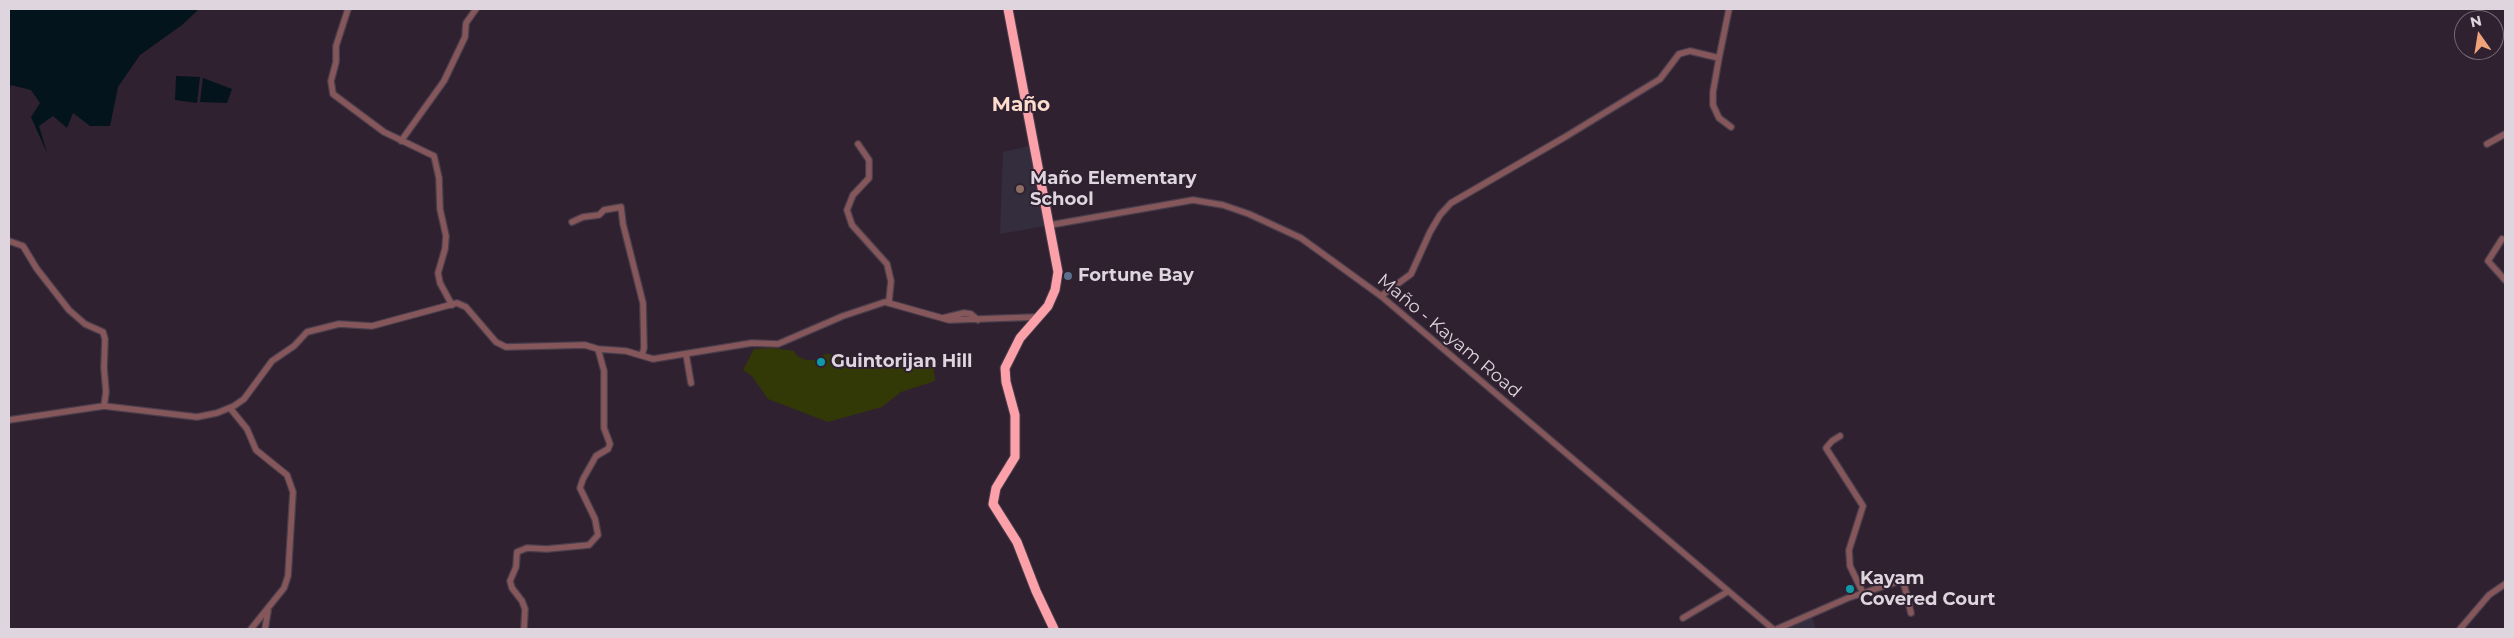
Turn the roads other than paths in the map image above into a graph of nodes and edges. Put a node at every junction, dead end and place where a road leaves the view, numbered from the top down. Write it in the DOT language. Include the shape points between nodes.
graph roads {
  1 [pos="348,9"];
  2 [pos="476,9"];
  3 [pos="1008,9"];
  4 [pos="1729,9"];
  5 [pos="1719,58"];
  6 [pos="1731,127"];
  7 [pos="2505,134"];
  8 [pos="401,141"];
  9 [pos="858,144"];
  10 [pos="2486,144"];
  11 [pos="572,222"];
  12 [pos="1050,225"];
  13 [pos="2502,239"];
  14 [pos="9,241"];
  15 [pos="2505,280"];
  16 [pos="1381,296"];
  17 [pos="888,301"];
  18 [pos="452,305"];
  19 [pos="1040,317"];
  20 [pos="598,349"];
  21 [pos="686,354"];
  22 [pos="642,355"];
  23 [pos="691,383"];
  24 [pos="104,406"];
  25 [pos="230,408"];
  26 [pos="9,420"];
  27 [pos="1840,436"];
  28 [pos="2505,584"];
  29 [pos="1727,592"];
  30 [pos="1863,593"];
  31 [pos="268,611"];
  32 [pos="1911,613"];
  33 [pos="1682,618"];
  34 [pos="250,629"];
  35 [pos="265,629"];
  36 [pos="524,629"];
  37 [pos="1054,629"];
  38 [pos="1773,629"];
  39 [pos="1777,629"];
  40 [pos="2460,629"];
  1 -- 8 [label="street" via="336,46 330,87 333,94"];
  2 -- 8 [label="street" via="466,23 465,37 444,81"];
  3 -- 12 [label="highway"];
  4 -- 5 [label="street"];
  5 -- 6 [label="street" via="1712,92 1713,105 1719,118"];
  5 -- 16 [label="street" via="1690,51 1679,54 1660,79 1451,204 1440,214 1410,274"];
  7 -- 10 [label="street"];
  8 -- 18 [label="street" via="434,156 446,236 446,249 438,273"];
  9 -- 17 [label="street" via="870,160 869,178 853,195 848,210 852,225 886,264 891,281"];
  11 -- 22 [label="street" via="621,207 622,224 643,303"];
  12 -- 16 [label="street, Maño - Kayam Road" via="1180,201 1202,201 1249,214 1300,238"];
  12 -- 19 [label="highway" via="1058,272 1056,290"];
  13 -- 15 [label="street" via="2488,261"];
  14 -- 24 [label="street" via="23,246 69,310 85,324 103,332"];
  16 -- 29 [label="street, Maño - Kayam Road" via="1600,480"];
  17 -- 19 [label="street" via="943,318"];
  17 -- 21 [label="street" via="842,316 778,344 752,342"];
  18 -- 20 [label="street" via="457,303 466,307 501,345 566,344"];
  18 -- 25 [label="street" via="372,326 339,324 307,332 272,361 244,399"];
  19 -- 37 [label="highway" via="1020,338 1005,368 1015,415 1014,457 996,488 993,504 1017,542"];
  20 -- 22 [label="street"];
  20 -- 36 [label="street" via="604,371 604,428 610,444 596,456 580,488 595,519 598,535 589,545 527,548 517,552 510,582 525,609"];
  21 -- 22 [label="street" via="653,359"];
  21 -- 23 [label="street"];
  24 -- 25 [label="street" via="197,417"];
  24 -- 26 [label="street"];
  25 -- 31 [label="street" via="247,429 256,450 287,475 292,486 288,576"];
  27 -- 30 [label="street" via="1826,448 1863,506 1849,550 1850,566"];
  28 -- 40 [label="street" via="2489,595"];
  29 -- 33 [label="street"];
  29 -- 38 [label="street, Maño - Kayam Road"];
  30 -- 32 [label="street" via="1903,580"];
  30 -- 39 [label="street"];
  31 -- 34 [label="street"];
  31 -- 35 [label="street"];
}
